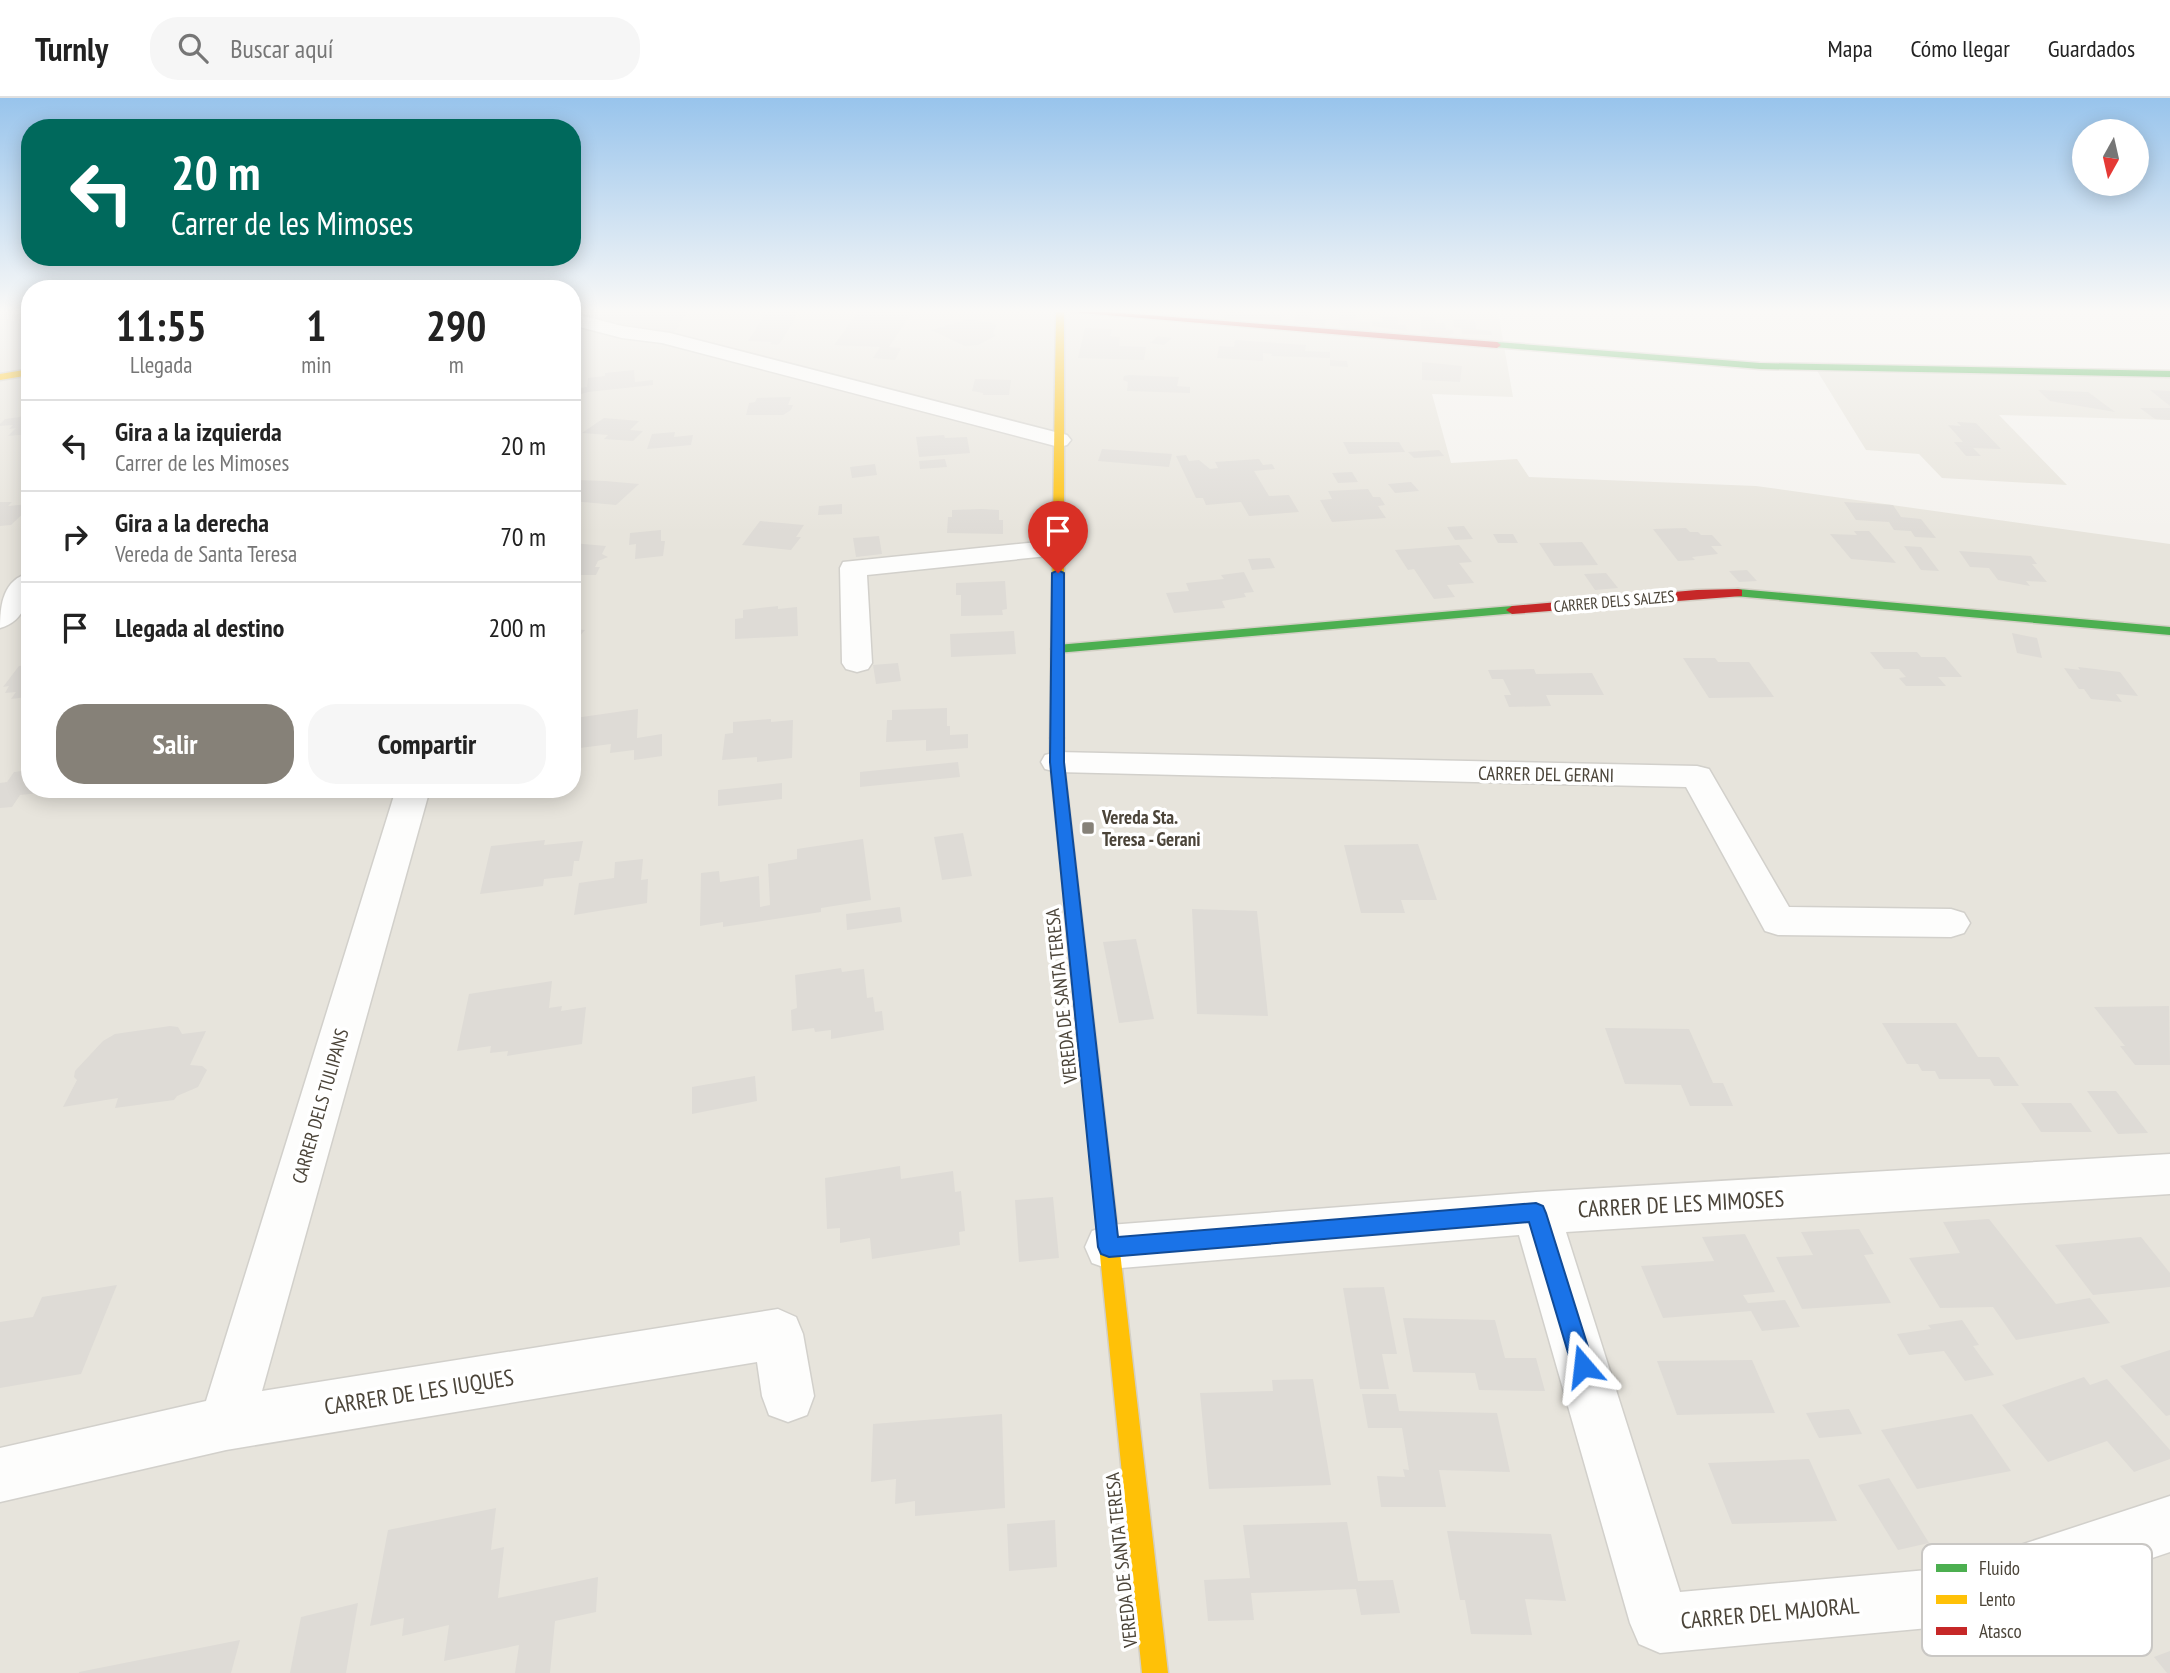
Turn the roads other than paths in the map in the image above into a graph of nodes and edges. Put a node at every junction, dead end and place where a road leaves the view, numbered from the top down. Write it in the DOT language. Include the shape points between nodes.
graph roads {
  1 [pos="849,386"];
  2 [pos="1059,386"];
  3 [pos="1059,440"];
  4 [pos="1058,548"];
  5 [pos="21,592"];
  6 [pos="0,619"];
  7 [pos="2170,631"];
  8 [pos="1058,649"];
  9 [pos="857,663"];
  10 [pos="1057,762"];
  11 [pos="410,798"];
  12 [pos="1951,923"];
  13 [pos="2170,1174"];
  14 [pos="1536,1213"];
  15 [pos="1109,1247"];
  16 [pos="788,1396"];
  17 [pos="226,1423"];
  18 [pos="0,1475"];
  19 [pos="2170,1524"];
  20 [pos="2110,1544"];
  21 [pos="1922,1600"];
  22 [pos="1154,1673"];
  1 -- 3 [label="street"];
  2 -- 3 [label="street, VEREDA DE SANTA TERESA"];
  3 -- 4 [label="street, VEREDA DE SANTA TERESA"];
  4 -- 8 [label="street, VEREDA DE SANTA TERESA"];
  4 -- 9 [label="street" via="853,568"];
  5 -- 6 [label="street"];
  7 -- 8 [label="street, CARRER DELS SALZES" via="1748,593"];
  8 -- 10 [label="street, VEREDA DE SANTA TERESA"];
  10 -- 12 [label="street, CARRER DEL GERANI" via="1698,777 1778,921"];
  10 -- 15 [label="street, VEREDA DE SANTA TERESA"];
  11 -- 17 [label="street, CARRER DELS TULIPANS"];
  13 -- 14 [label="street, CARRER DE LES MIMOSES"];
  14 -- 15 [label="street, CARRER DE LES MIMOSES"];
  14 -- 21 [label="street, CARRER DEL MAJORAL" via="1660,1623"];
  15 -- 22 [label="street, VEREDA DE SANTA TERESA"];
  16 -- 17 [label="street, CARRER DE LES IUQUES" via="778,1334"];
  17 -- 18 [label="street, CARRER DE LES IUQUES"];
  19 -- 20 [label="street, CARRER DEL MAJORAL"];
}
